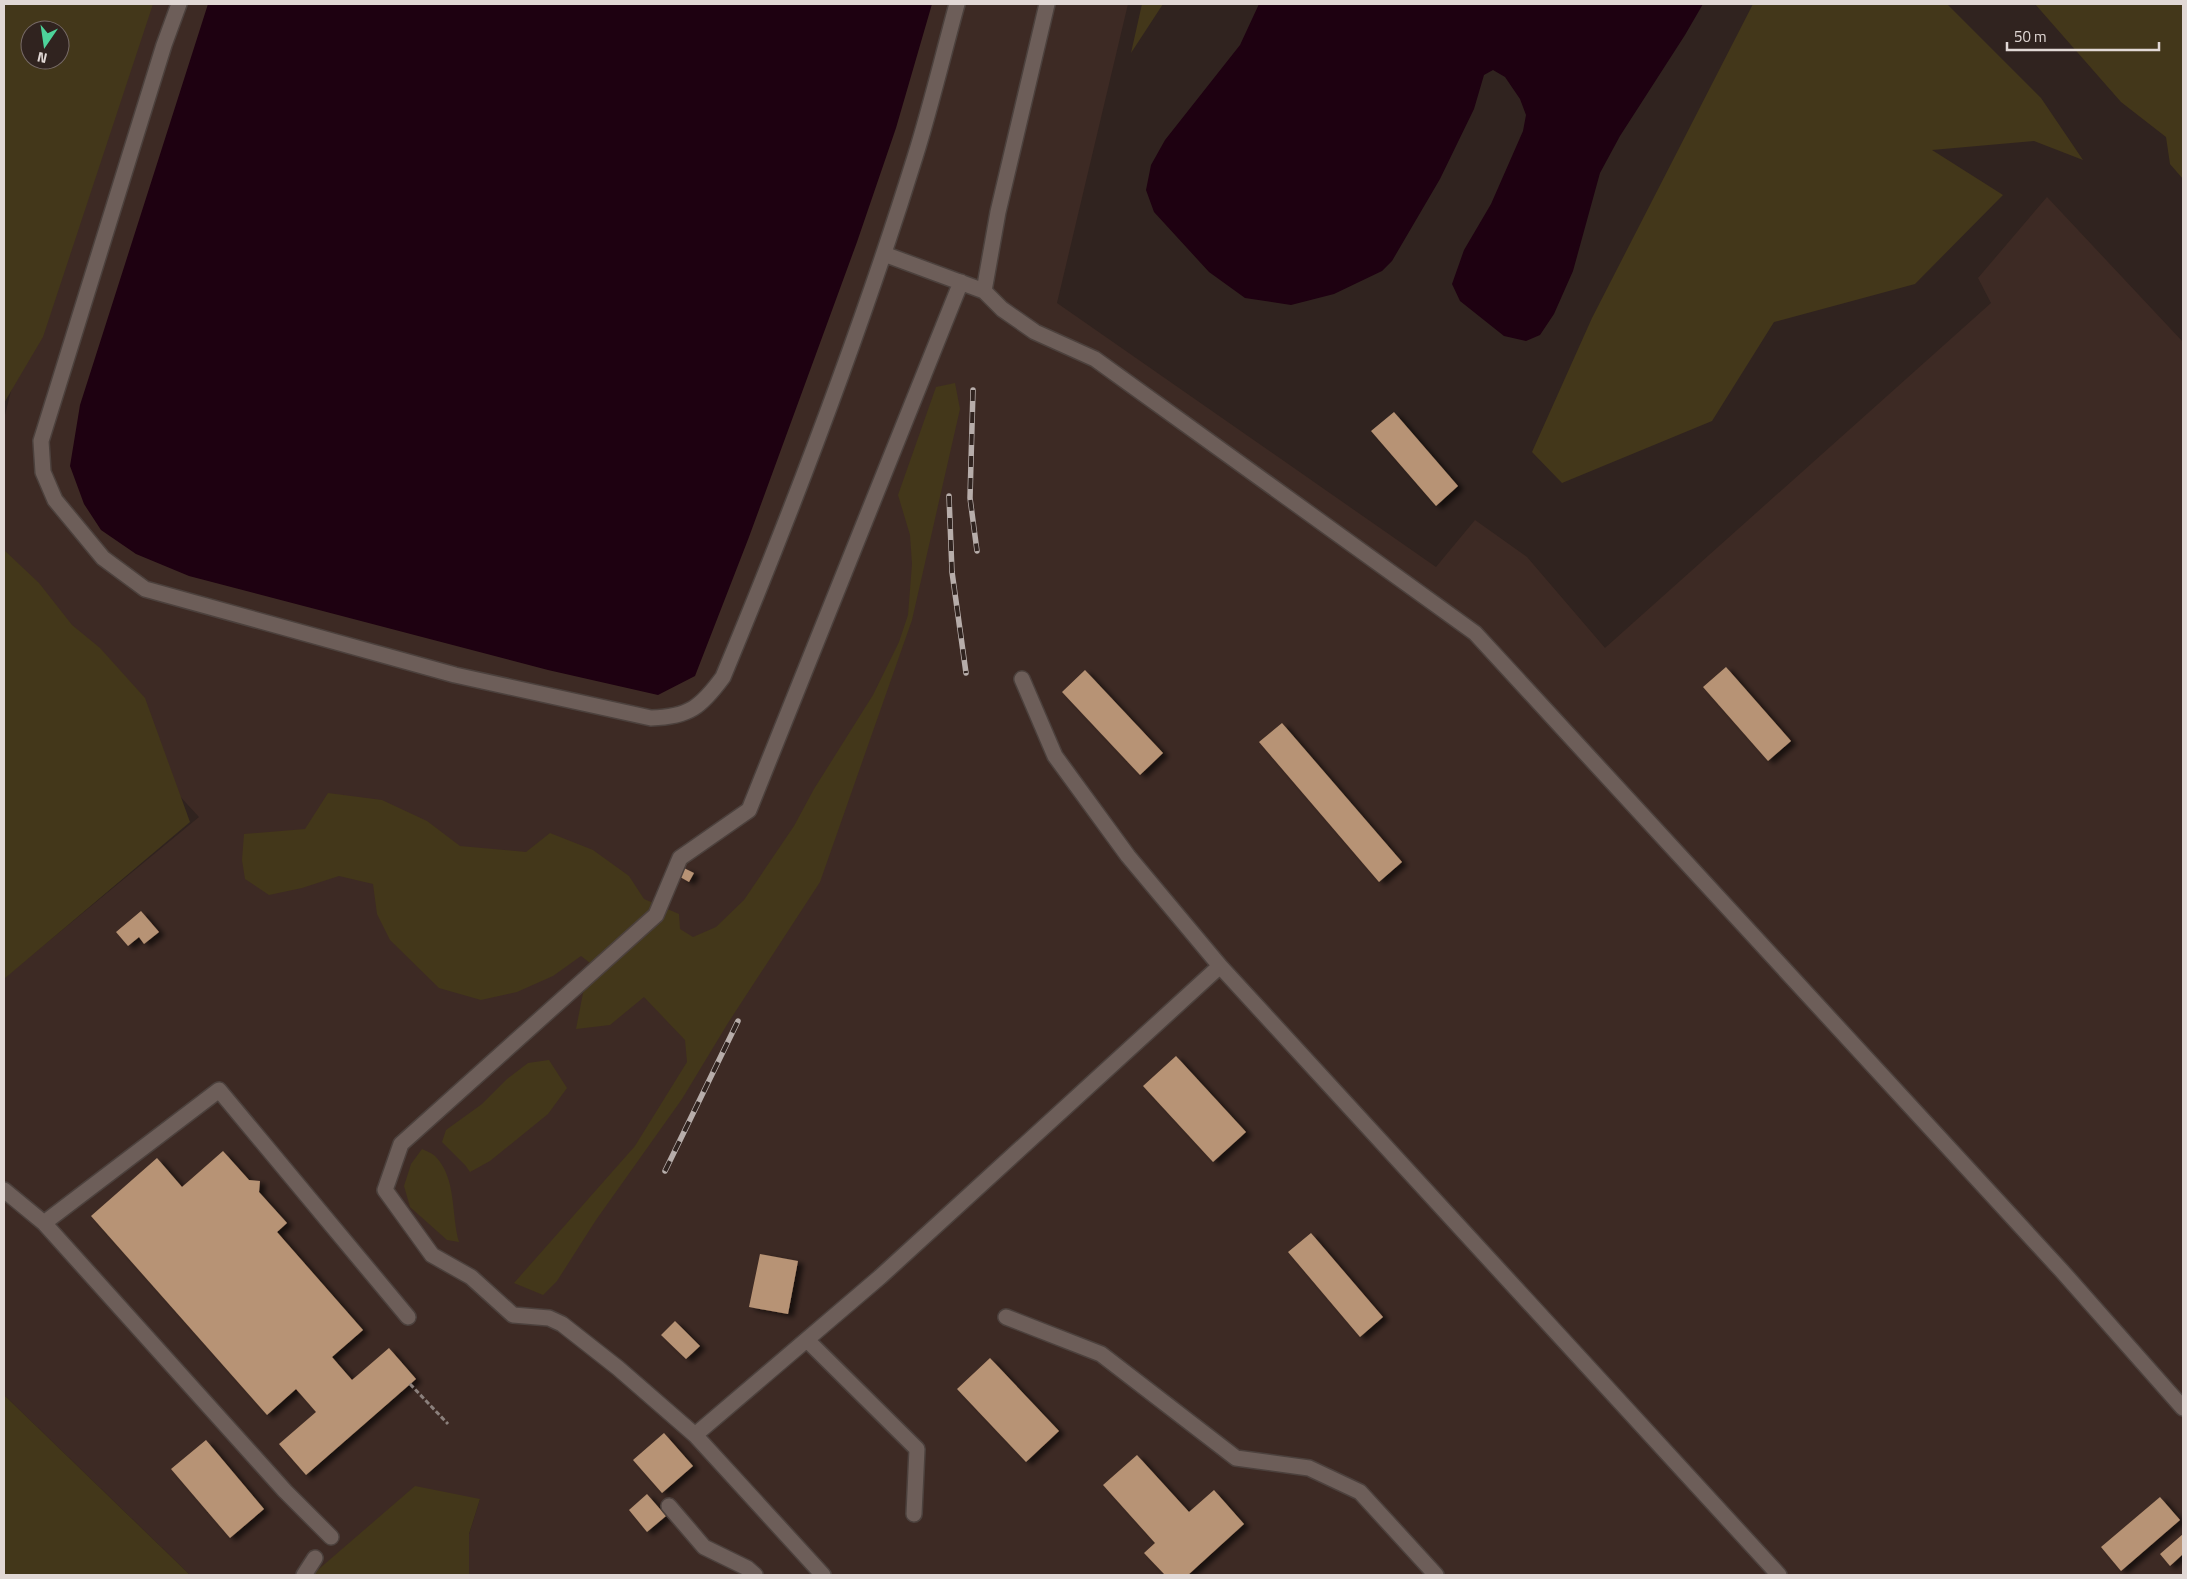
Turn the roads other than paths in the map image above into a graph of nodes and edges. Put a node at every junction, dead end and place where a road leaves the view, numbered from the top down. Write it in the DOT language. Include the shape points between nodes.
graph roads {
  1 [pos="179,4"];
  2 [pos="957,4"];
  3 [pos="1047,4"];
  4 [pos="884,254"];
  5 [pos="960,282"];
  6 [pos="984,291"];
  7 [pos="1022,679"];
  8 [pos="1220,966"];
  9 [pos="4,1190"];
  10 [pos="44,1222"];
  11 [pos="408,1317"];
  12 [pos="1006,1317"];
  13 [pos="808,1341"];
  14 [pos="2183,1408"];
  15 [pos="695,1435"];
  16 [pos="669,1506"];
  17 [pos="914,1514"];
  18 [pos="331,1538"];
  19 [pos="315,1558"];
  20 [pos="304,1575"];
  21 [pos="755,1575"];
  22 [pos="823,1575"];
  23 [pos="1436,1575"];
  24 [pos="1779,1575"];
  1 -- 4 [label="lane" via="41,441 43,472 55,500 103,558 145,589 455,675 651,718 672,717 694,708 710,695 723,677 785,527"];
  2 -- 4 [label="lane" via="916,154"];
  3 -- 6 [label="lane" via="998,212"];
  4 -- 5 [label="lane"];
  5 -- 6 [label="lane"];
  5 -- 15 [label="lane" via="749,810 680,858 656,915 401,1144 385,1190 432,1255 472,1277 513,1315 549,1318 562,1324"];
  6 -- 14 [label="lane" via="1035,332 1095,359 1474,633 2061,1270"];
  7 -- 8 [label="lane" via="1055,756 1128,856"];
  8 -- 13 [label="lane"];
  8 -- 24 [label="lane"];
  9 -- 10 [label="lane"];
  10 -- 11 [label="lane" via="219,1090"];
  10 -- 18 [label="lane"];
  12 -- 23 [label="lane" via="1102,1354 1236,1458 1309,1468 1360,1492"];
  13 -- 15 [label="lane"];
  13 -- 17 [label="lane" via="917,1449"];
  15 -- 22 [label="lane"];
  16 -- 21 [label="lane" via="704,1547"];
  19 -- 20 [label="lane"];
}
